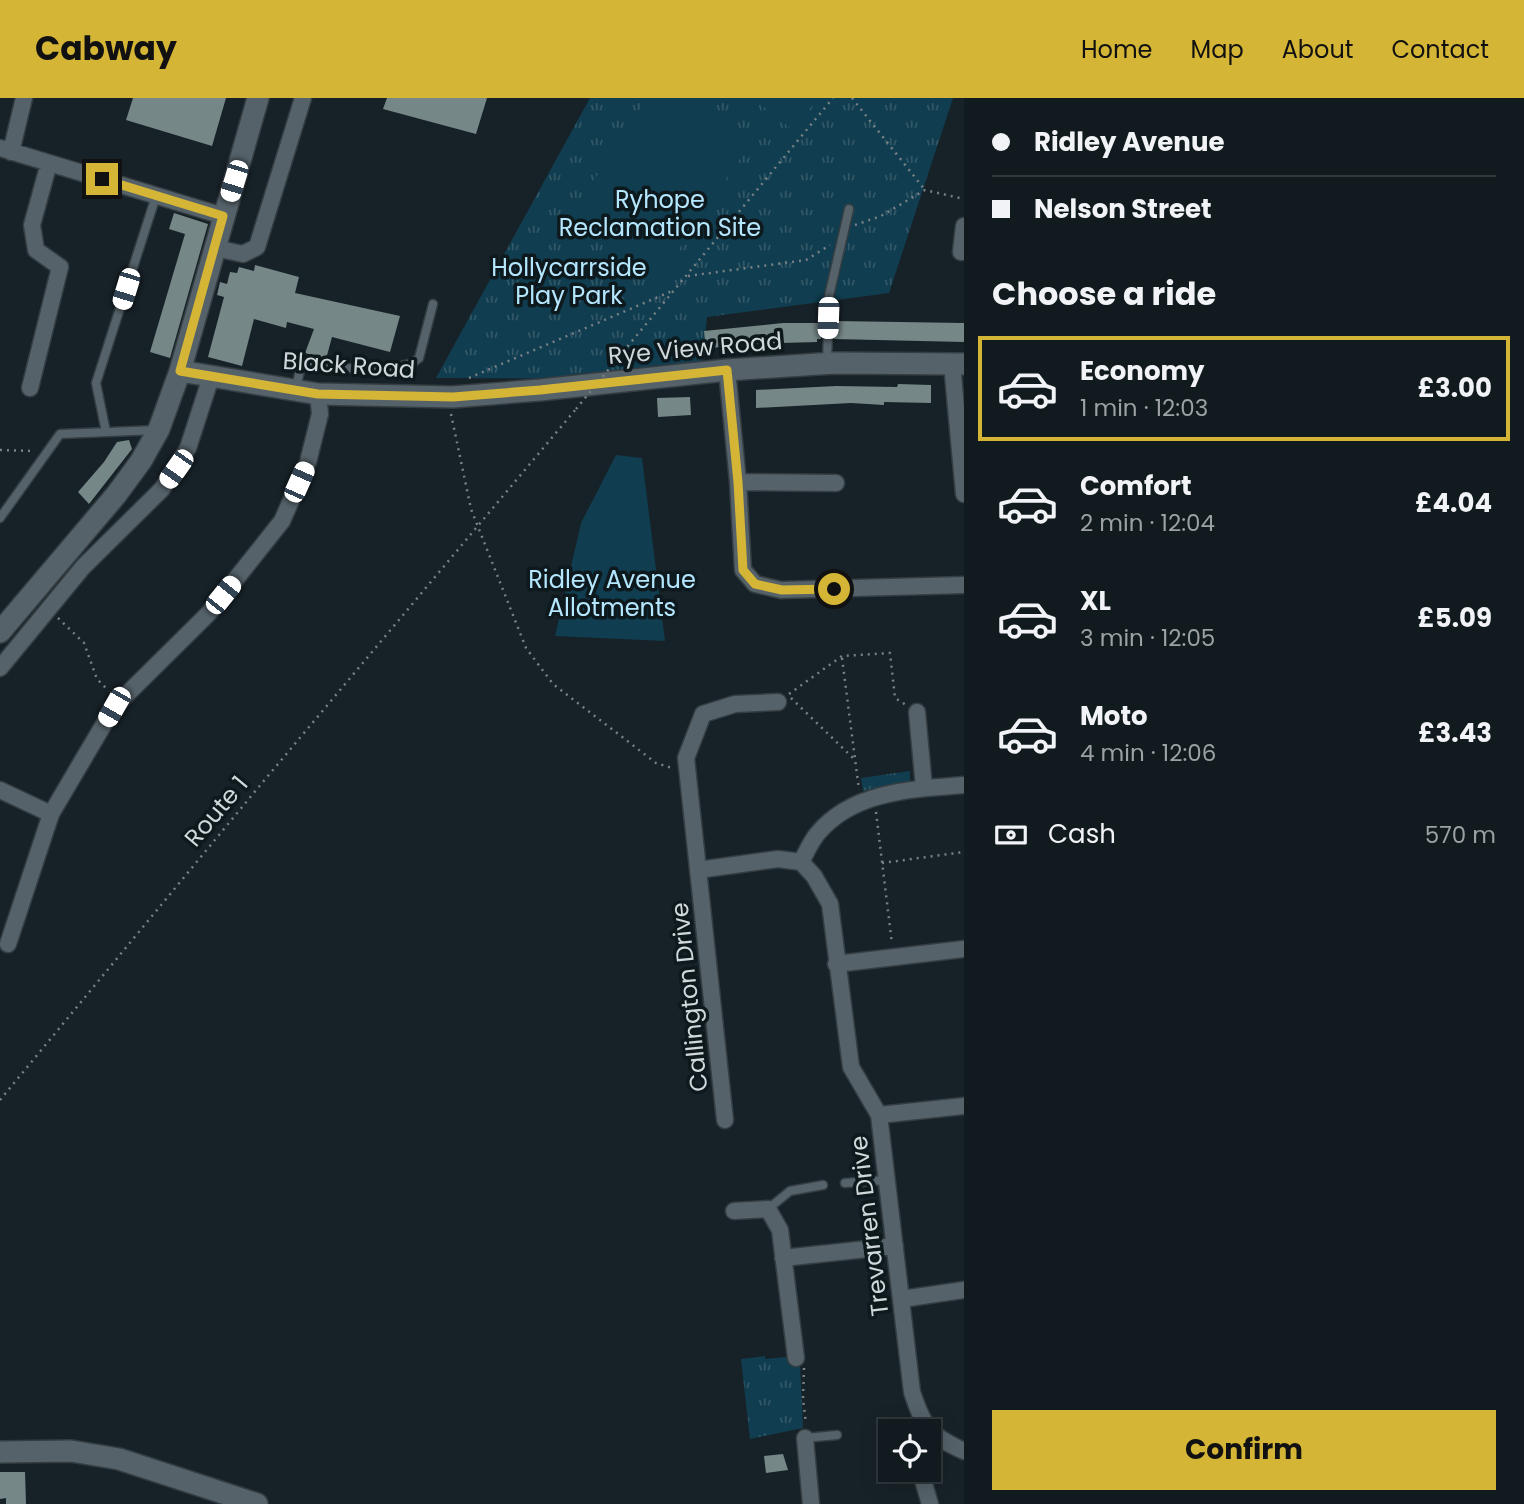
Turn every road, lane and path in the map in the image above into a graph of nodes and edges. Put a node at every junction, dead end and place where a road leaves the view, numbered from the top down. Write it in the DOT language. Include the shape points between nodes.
graph roads {
  1 [pos="23,98"];
  2 [pos="258,98"];
  3 [pos="303,98"];
  4 [pos="833,98"];
  5 [pos="852,98"];
  6 [pos="5,150"];
  7 [pos="49,163"];
  8 [pos="925,190"];
  9 [pos="156,196"];
  10 [pos="964,199"];
  11 [pos="849,209"];
  12 [pos="223,216"];
  13 [pos="964,226"];
  14 [pos="843,233"];
  15 [pos="215,248"];
  16 [pos="961,252"];
  17 [pos="686,276"];
  18 [pos="675,289"];
  19 [pos="433,304"];
  20 [pos="827,363"];
  21 [pos="958,364"];
  22 [pos="727,370"];
  23 [pos="180,371"];
  24 [pos="211,377"];
  25 [pos="30,387"];
  26 [pos="470,387"];
  27 [pos="295,391"];
  28 [pos="318,394"];
  29 [pos="447,397"];
  30 [pos="159,429"];
  31 [pos="106,432"];
  32 [pos="0,450"];
  33 [pos="48,452"];
  34 [pos="738,482"];
  35 [pos="836,483"];
  36 [pos="964,494"];
  37 [pos="0,518"];
  38 [pos="478,528"];
  39 [pos="964,585"];
  40 [pos="48,608"];
  41 [pos="0,632"];
  42 [pos="842,656"];
  43 [pos="0,668"];
  44 [pos="120,702"];
  45 [pos="778,702"];
  46 [pos="917,712"];
  47 [pos="854,759"];
  48 [pos="688,774"];
  49 [pos="964,785"];
  50 [pos="924,788"];
  51 [pos="0,790"];
  52 [pos="868,801"];
  53 [pos="51,814"];
  54 [pos="964,852"];
  55 [pos="801,862"];
  56 [pos="882,863"];
  57 [pos="698,870"];
  58 [pos="8,944"];
  59 [pos="964,949"];
  60 [pos="893,957"];
  61 [pos="836,964"];
  62 [pos="0,1100"];
  63 [pos="964,1106"];
  64 [pos="879,1115"];
  65 [pos="725,1120"];
  66 [pos="886,1180"];
  67 [pos="845,1183"];
  68 [pos="823,1185"];
  69 [pos="768,1209"];
  70 [pos="734,1211"];
  71 [pos="895,1245"];
  72 [pos="783,1258"];
  73 [pos="964,1290"];
  74 [pos="902,1299"];
  75 [pos="796,1358"];
  76 [pos="921,1419"];
  77 [pos="837,1435"];
  78 [pos="805,1438"];
  79 [pos="941,1441"];
  80 [pos="964,1451"];
  81 [pos="0,1452"];
  82 [pos="924,1482"];
  83 [pos="257,1504"];
  84 [pos="811,1504"];
  85 [pos="930,1504"];
  1 -- 6 [label="street"];
  2 -- 12 [label="main road"];
  3 -- 15 [label="street" via="257,247 243,254"];
  4 -- 17 [label="path"];
  5 -- 8 [label="path"];
  6 -- 7 [label="street"];
  7 -- 9 [label="street"];
  7 -- 25 [label="street" via="32,225 36,250 60,267"];
  8 -- 10 [label="path"];
  8 -- 14 [label="path"];
  9 -- 12 [label="street"];
  9 -- 31 [label="lane" via="96,383"];
  11 -- 14 [label="lane"];
  12 -- 15 [label="main road"];
  13 -- 16 [label="street"];
  14 -- 17 [label="path" via="806,260"];
  14 -- 20 [label="lane" via="829,296"];
  15 -- 23 [label="main road"];
  17 -- 18 [label="path"];
  18 -- 26 [label="path"];
  18 -- 38 [label="path, Route 1, bridge"];
  19 -- 27 [label="lane" via="414,363 380,368 301,366"];
  20 -- 21 [label="main road, Rye View Road"];
  20 -- 22 [label="main road, Rye View Road"];
  21 -- 36 [label="street"];
  22 -- 26 [label="main road, Rye View Road"];
  22 -- 34 [label="street"];
  23 -- 24 [label="main road, Black Road"];
  23 -- 30 [label="main road"];
  24 -- 27 [label="main road, Black Road"];
  24 -- 40 [label="street" via="188,448 162,489"];
  26 -- 29 [label="main road, Black Road"];
  27 -- 28 [label="main road, Black Road"];
  28 -- 29 [label="main road, Black Road"];
  28 -- 44 [label="street" via="320,414 308,462 282,521 208,614"];
  29 -- 38 [label="path"];
  30 -- 31 [label="lane"];
  30 -- 41 [label="main road" via="116,495"];
  31 -- 33 [label="lane" via="60,435"];
  32 -- 33 [label="path"];
  33 -- 37 [label="lane"];
  34 -- 35 [label="street"];
  34 -- 39 [label="street" via="743,570 755,584 782,590"];
  38 -- 48 [label="path" via="526,648 553,684 656,763"];
  38 -- 62 [label="path, Route 1"];
  40 -- 43 [label="street"];
  40 -- 44 [label="path" via="84,643 97,680"];
  42 -- 46 [label="path" via="890,653 895,698"];
  42 -- 47 [label="path"];
  42 -- 47 [label="path" via="788,695"];
  44 -- 53 [label="street"];
  45 -- 48 [label="street, Callington Drive" via="735,704 703,714 686,758"];
  46 -- 50 [label="street"];
  47 -- 52 [label="path"];
  48 -- 57 [label="street, Callington Drive"];
  49 -- 50 [label="street"];
  50 -- 52 [label="street"];
  51 -- 53 [label="street"];
  52 -- 55 [label="street" via="848,808 818,833"];
  52 -- 56 [label="path"];
  53 -- 58 [label="street"];
  54 -- 56 [label="path"];
  55 -- 57 [label="street" via="778,859"];
  55 -- 61 [label="street, Trevarren Drive" via="830,904"];
  56 -- 60 [label="path"];
  57 -- 65 [label="street, Callington Drive"];
  59 -- 60 [label="street"];
  60 -- 61 [label="street"];
  61 -- 64 [label="street, Trevarren Drive" via="851,1067"];
  63 -- 64 [label="street"];
  64 -- 66 [label="street, Trevarren Drive"];
  66 -- 67 [label="lane"];
  66 -- 71 [label="street, Trevarren Drive"];
  68 -- 69 [label="lane" via="790,1191"];
  69 -- 70 [label="street"];
  69 -- 72 [label="street" via="780,1230"];
  71 -- 72 [label="street"];
  71 -- 74 [label="street, Trevarren Drive"];
  72 -- 75 [label="street"];
  73 -- 74 [label="street"];
  74 -- 76 [label="street, Trevarren Drive" via="912,1392"];
  75 -- 78 [label="path" via="803,1358"];
  77 -- 78 [label="lane"];
  78 -- 84 [label="street"];
  79 -- 80 [label="street, Trevarren Drive"];
  81 -- 83 [label="main road" via="71,1451 119,1459"];
  82 -- 85 [label="street"];
}
